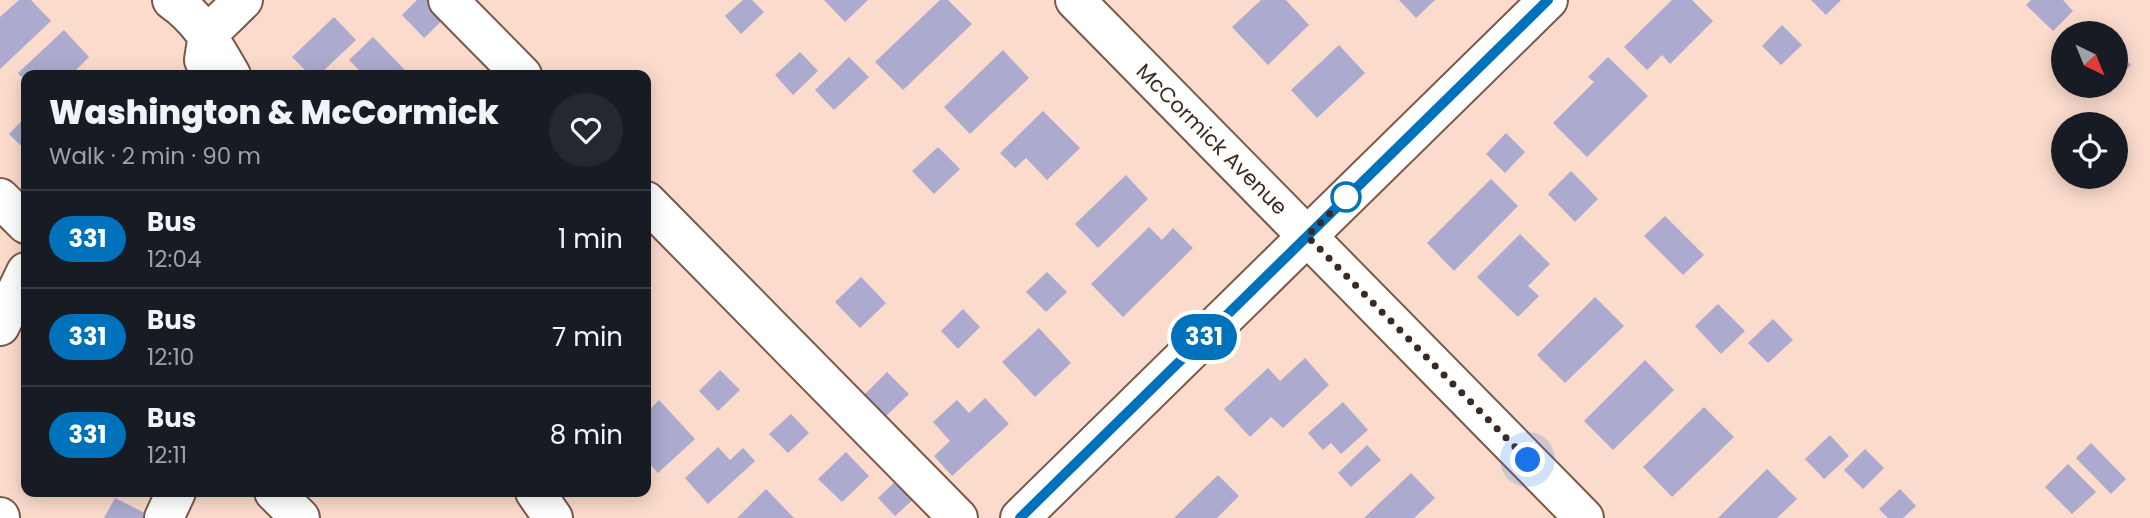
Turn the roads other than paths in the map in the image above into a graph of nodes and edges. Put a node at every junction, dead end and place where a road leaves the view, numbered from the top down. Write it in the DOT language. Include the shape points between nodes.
graph roads {
  1 [pos="172,0"];
  2 [pos="243,0"];
  3 [pos="448,0"];
  4 [pos="1075,0"];
  5 [pos="1548,0"];
  6 [pos="208,34"];
  7 [pos="201,70"];
  8 [pos="228,70"];
  9 [pos="517,70"];
  10 [pos="0,198"];
  11 [pos="651,206"];
  12 [pos="21,219"];
  13 [pos="1307,236"];
  14 [pos="21,282"];
  15 [pos="0,326"];
  16 [pos="174,497"];
  17 [pos="279,497"];
  18 [pos="538,497"];
  19 [pos="164,518"];
  20 [pos="300,518"];
  21 [pos="553,518"];
  22 [pos="958,518"];
  23 [pos="1020,518"];
  24 [pos="1584,518"];
  1 -- 6 [label="street"];
  2 -- 6 [label="street"];
  3 -- 9 [label="street"];
  4 -- 13 [label="street, McCormick Avenue"];
  5 -- 13 [label="street"];
  6 -- 7 [label="street"];
  6 -- 8 [label="street"];
  10 -- 12 [label="street"];
  11 -- 22 [label="street"];
  13 -- 23 [label="street"];
  13 -- 24 [label="street, McCormick Avenue"];
  14 -- 15 [label="street"];
  16 -- 19 [label="street"];
  17 -- 20 [label="street"];
  18 -- 21 [label="street"];
}
